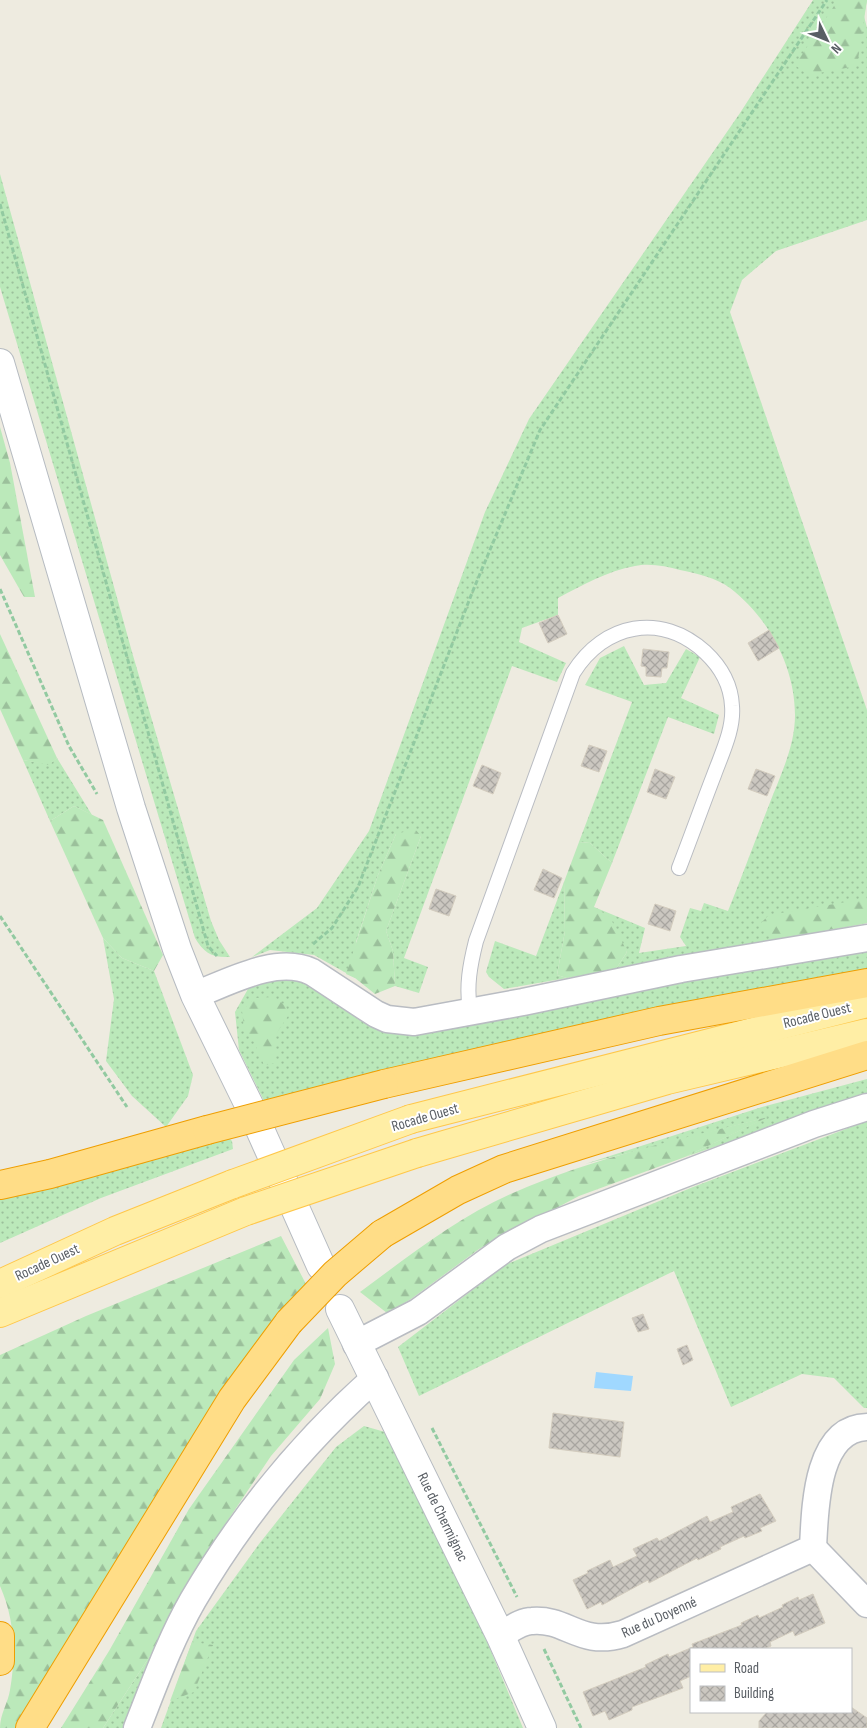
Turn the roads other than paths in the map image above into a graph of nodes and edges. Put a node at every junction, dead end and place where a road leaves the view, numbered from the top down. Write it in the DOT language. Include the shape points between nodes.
graph roads {
  1 [pos="0,363"];
  2 [pos="680,868"];
  3 [pos="867,938"];
  4 [pos="867,983"];
  5 [pos="195,995"];
  6 [pos="867,1003"];
  7 [pos="470,1011"];
  8 [pos="867,1033"];
  9 [pos="867,1055"];
  10 [pos="867,1107"];
  11 [pos="0,1185"];
  12 [pos="321,1266"];
  13 [pos="0,1284"];
  14 [pos="340,1309"];
  15 [pos="0,1313"];
  16 [pos="356,1344"];
  17 [pos="375,1378"];
  18 [pos="867,1427"];
  19 [pos="813,1548"];
  20 [pos="867,1604"];
  21 [pos="500,1635"];
  22 [pos="0,1636"];
  23 [pos="0,1661"];
  24 [pos="30,1728"];
  25 [pos="137,1728"];
  26 [pos="542,1728"];
  1 -- 5 [label="street" via="131,808"];
  2 -- 7 [label="lane" via="729,734 732,705 729,687 721,670 697,645 682,635 661,627 636,628 598,644 583,658 574,673 476,941 468,975"];
  3 -- 7 [label="street" via="682,969"];
  4 -- 11 [label="highway, bridge" via="659,1021 384,1084"];
  5 -- 7 [label="street" via="272,967 287,965 312,972 359,1005 387,1019 414,1022"];
  5 -- 12 [label="street"];
  6 -- 13 [label="main road, Rocade Ouest, bridge" via="411,1119 232,1184 115,1231"];
  8 -- 15 [label="main road, Rocade Ouest, bridge" via="667,1080 417,1153 246,1211"];
  9 -- 24 [label="highway, bridge" via="504,1169 458,1190 382,1234 335,1274 289,1322 232,1399"];
  10 -- 16 [label="street" via="814,1124 541,1229 507,1247 418,1312"];
  14 -- 16 [label="street, Rue de Chermignac"];
  16 -- 17 [label="street, Rue de Chermignac"];
  17 -- 21 [label="street, Rue de Chermignac"];
  17 -- 25 [label="street" via="300,1454 219,1559 192,1601"];
  18 -- 19 [label="street" via="850,1432 829,1454 821,1472"];
  19 -- 20 [label="street"];
  19 -- 21 [label="street, Rue du Doyenné" via="607,1639 593,1638 533,1620"];
  21 -- 26 [label="street, Rue de Chermignac"];
  22 -- 23 [label="highway"];
}
